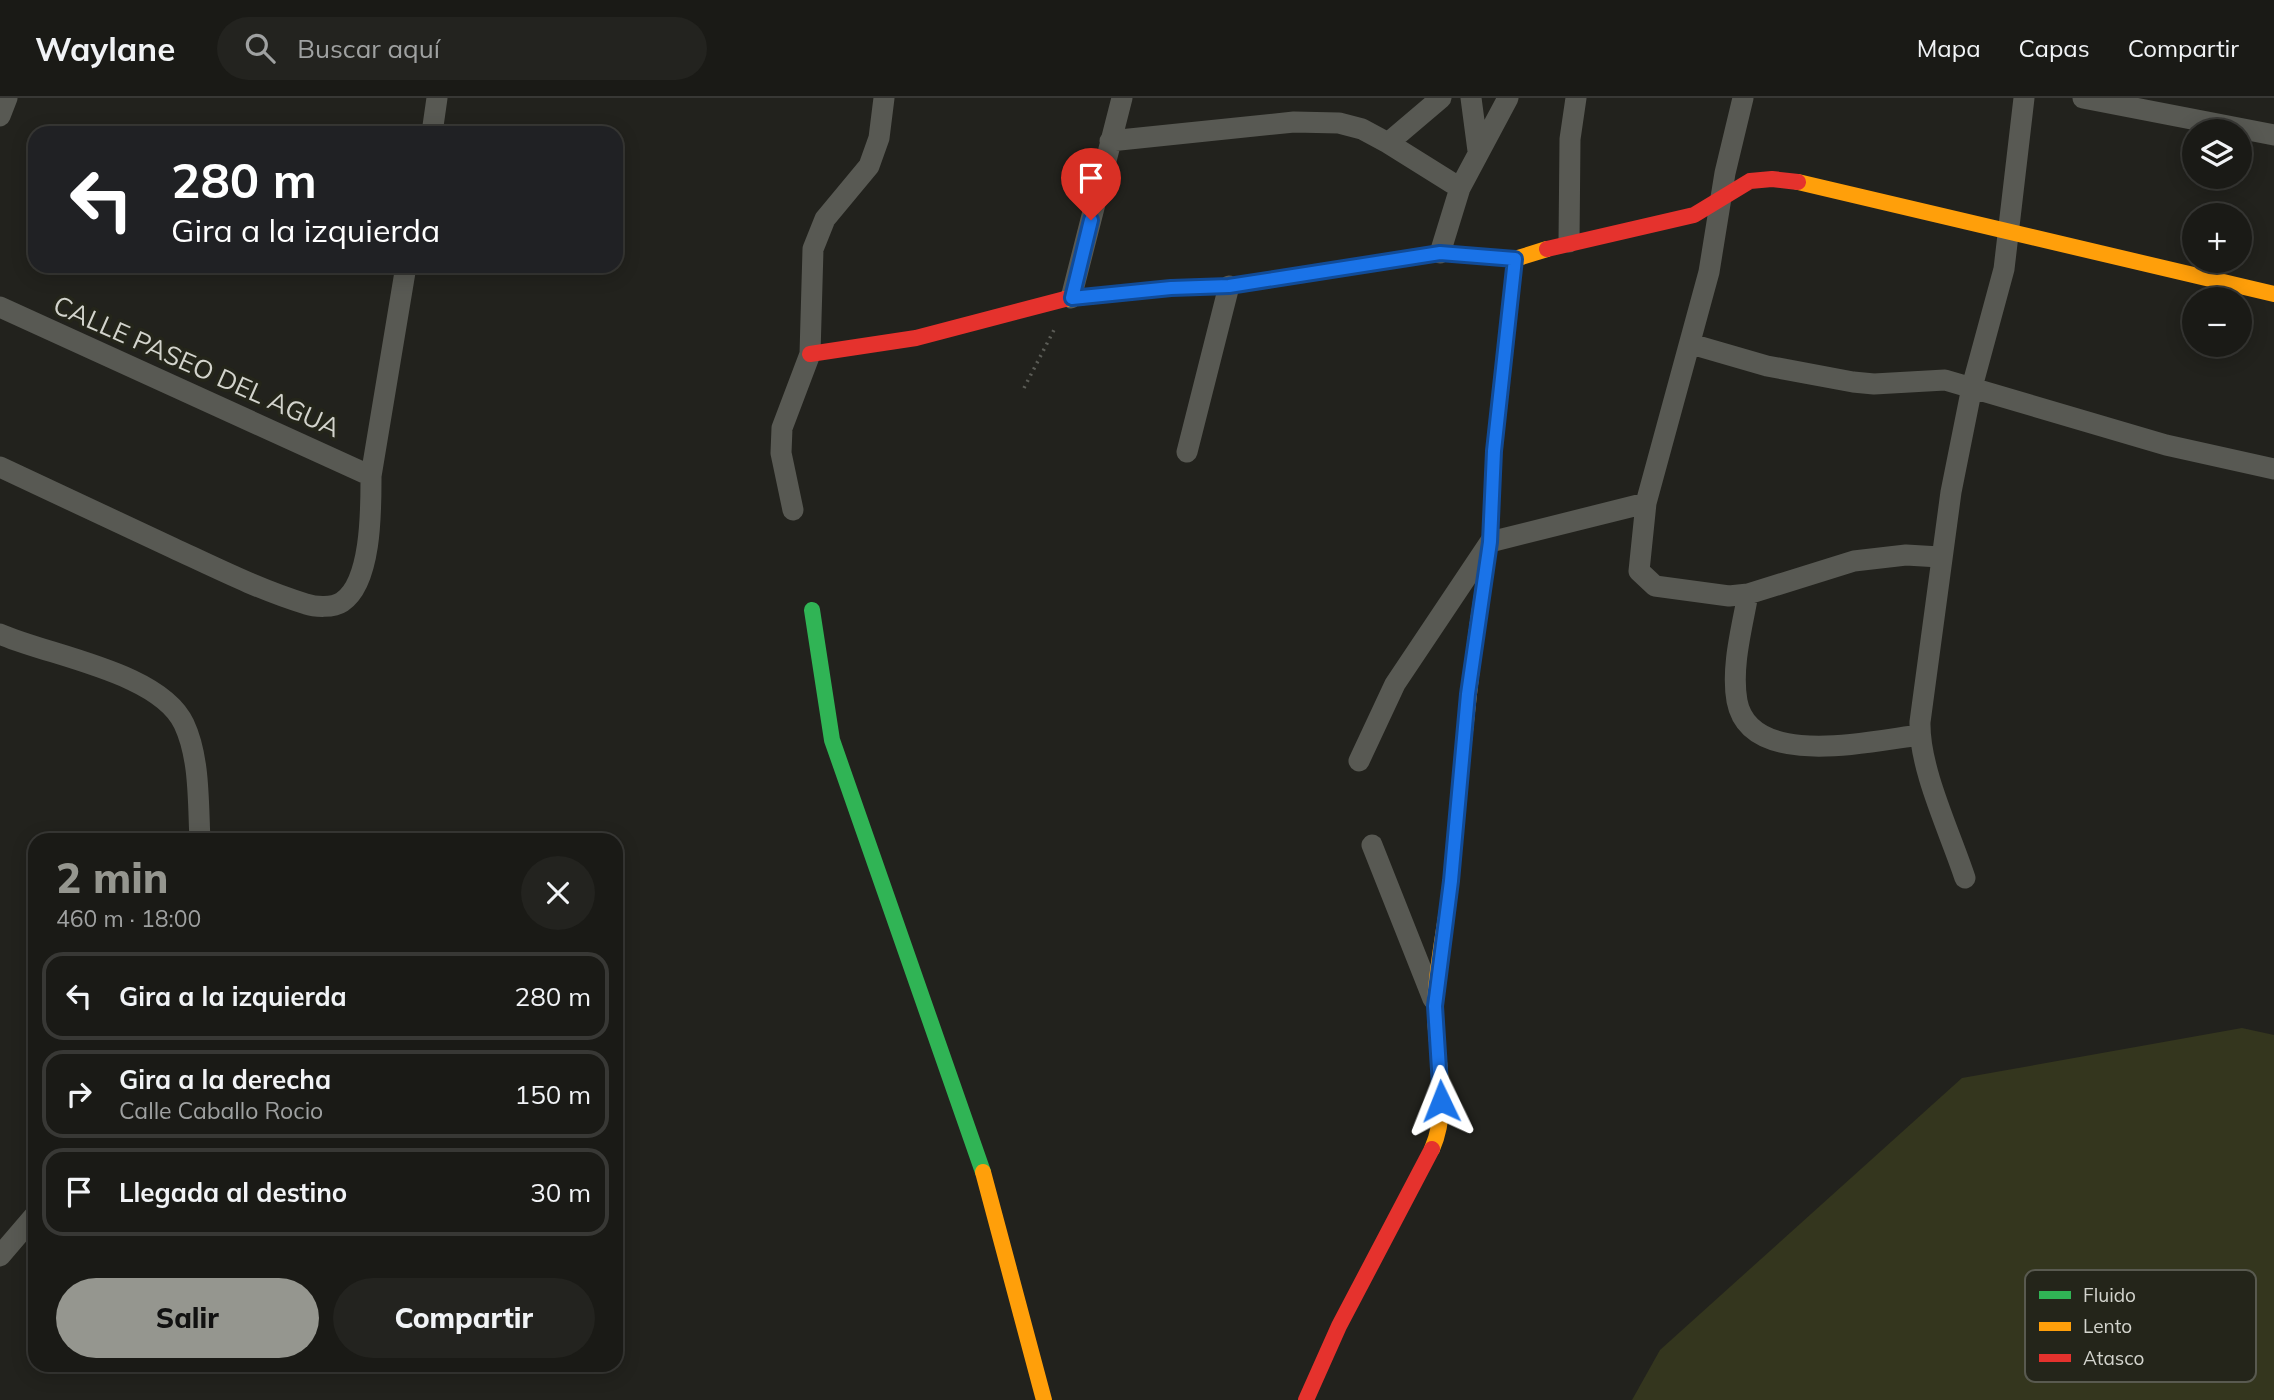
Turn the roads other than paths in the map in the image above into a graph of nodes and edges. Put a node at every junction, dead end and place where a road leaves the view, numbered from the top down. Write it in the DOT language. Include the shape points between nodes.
graph roads {
  1 [pos="7,98"];
  2 [pos="437,98"];
  3 [pos="884,98"];
  4 [pos="1122,98"];
  5 [pos="1441,98"];
  6 [pos="1471,98"];
  7 [pos="1508,98"];
  8 [pos="1576,98"];
  9 [pos="1743,98"];
  10 [pos="2024,98"];
  11 [pos="2091,99"];
  12 [pos="0,116"];
  13 [pos="433,126"];
  14 [pos="2274,135"];
  15 [pos="1111,141"];
  16 [pos="1388,143"];
  17 [pos="1478,151"];
  18 [pos="1460,188"];
  19 [pos="1721,201"];
  20 [pos="2008,233"];
  21 [pos="1569,242"];
  22 [pos="1440,253"];
  23 [pos="1515,259"];
  24 [pos="405,273"];
  25 [pos="1229,286"];
  26 [pos="2274,294"];
  27 [pos="1072,298"];
  28 [pos="0,307"];
  29 [pos="1691,344"];
  30 [pos="810,354"];
  31 [pos="1972,387"];
  32 [pos="1187,452"];
  33 [pos="0,467"];
  34 [pos="2274,469"];
  35 [pos="371,476"];
  36 [pos="1646,503"];
  37 [pos="793,510"];
  38 [pos="1490,542"];
  39 [pos="1940,557"];
  40 [pos="1748,594"];
  41 [pos="812,610"];
  42 [pos="0,634"];
  43 [pos="1920,734"];
  44 [pos="1359,761"];
  45 [pos="200,833"];
  46 [pos="1372,845"];
  47 [pos="1965,878"];
  48 [pos="1435,1006"];
  49 [pos="28,1223"];
  50 [pos="0,1256"];
  51 [pos="1044,1400"];
  52 [pos="1306,1400"];
  1 -- 12 [label="street"];
  2 -- 13 [label="street"];
  3 -- 30 [label="street" via="879,138 869,166 825,219 813,249"];
  4 -- 15 [label="street"];
  5 -- 16 [label="street"];
  6 -- 17 [label="street"];
  7 -- 17 [label="street"];
  8 -- 21 [label="street" via="1570,139"];
  9 -- 19 [label="street"];
  10 -- 20 [label="street"];
  11 -- 14 [label="street"];
  15 -- 16 [label="street" via="1315,122 1362,130"];
  15 -- 27 [label="street"];
  16 -- 18 [label="street"];
  17 -- 18 [label="street"];
  18 -- 22 [label="street"];
  19 -- 20 [label="street" via="1751,181 1790,181"];
  19 -- 21 [label="street" via="1694,215"];
  19 -- 29 [label="street" via="1710,272"];
  20 -- 26 [label="street"];
  20 -- 31 [label="street" via="2004,269"];
  21 -- 23 [label="street"];
  22 -- 23 [label="street"];
  22 -- 25 [label="street"];
  23 -- 38 [label="street" via="1494,451"];
  24 -- 35 [label="street"];
  25 -- 27 [label="street"];
  25 -- 32 [label="street"];
  27 -- 30 [label="street" via="916,338"];
  28 -- 35 [label="street, CALLE PASEO DEL AGUA"];
  29 -- 31 [label="street" via="1767,366 1853,382 1928,379"];
  29 -- 36 [label="street"];
  30 -- 37 [label="street" via="782,428 781,453"];
  31 -- 34 [label="street" via="2165,445"];
  31 -- 39 [label="street"];
  33 -- 35 [label="street" via="213,567 308,605 330,606 342,602 357,581 368,542"];
  36 -- 38 [label="street"];
  36 -- 40 [label="street" via="1638,564 1648,582 1709,595"];
  38 -- 44 [label="street" via="1395,684"];
  38 -- 48 [label="street" via="1468,694"];
  39 -- 40 [label="street" via="1906,555 1854,561"];
  39 -- 43 [label="street"];
  40 -- 43 [label="street" via="1735,684 1741,716 1749,728 1781,743 1804,746"];
  41 -- 51 [label="street" via="832,740 981,1163"];
  42 -- 45 [label="street" via="141,685 163,698 189,735"];
  43 -- 47 [label="street"];
  46 -- 48 [label="street"];
  48 -- 52 [label="street" via="1441,1086 1435,1143 1339,1326"];
  49 -- 50 [label="street"];
}
